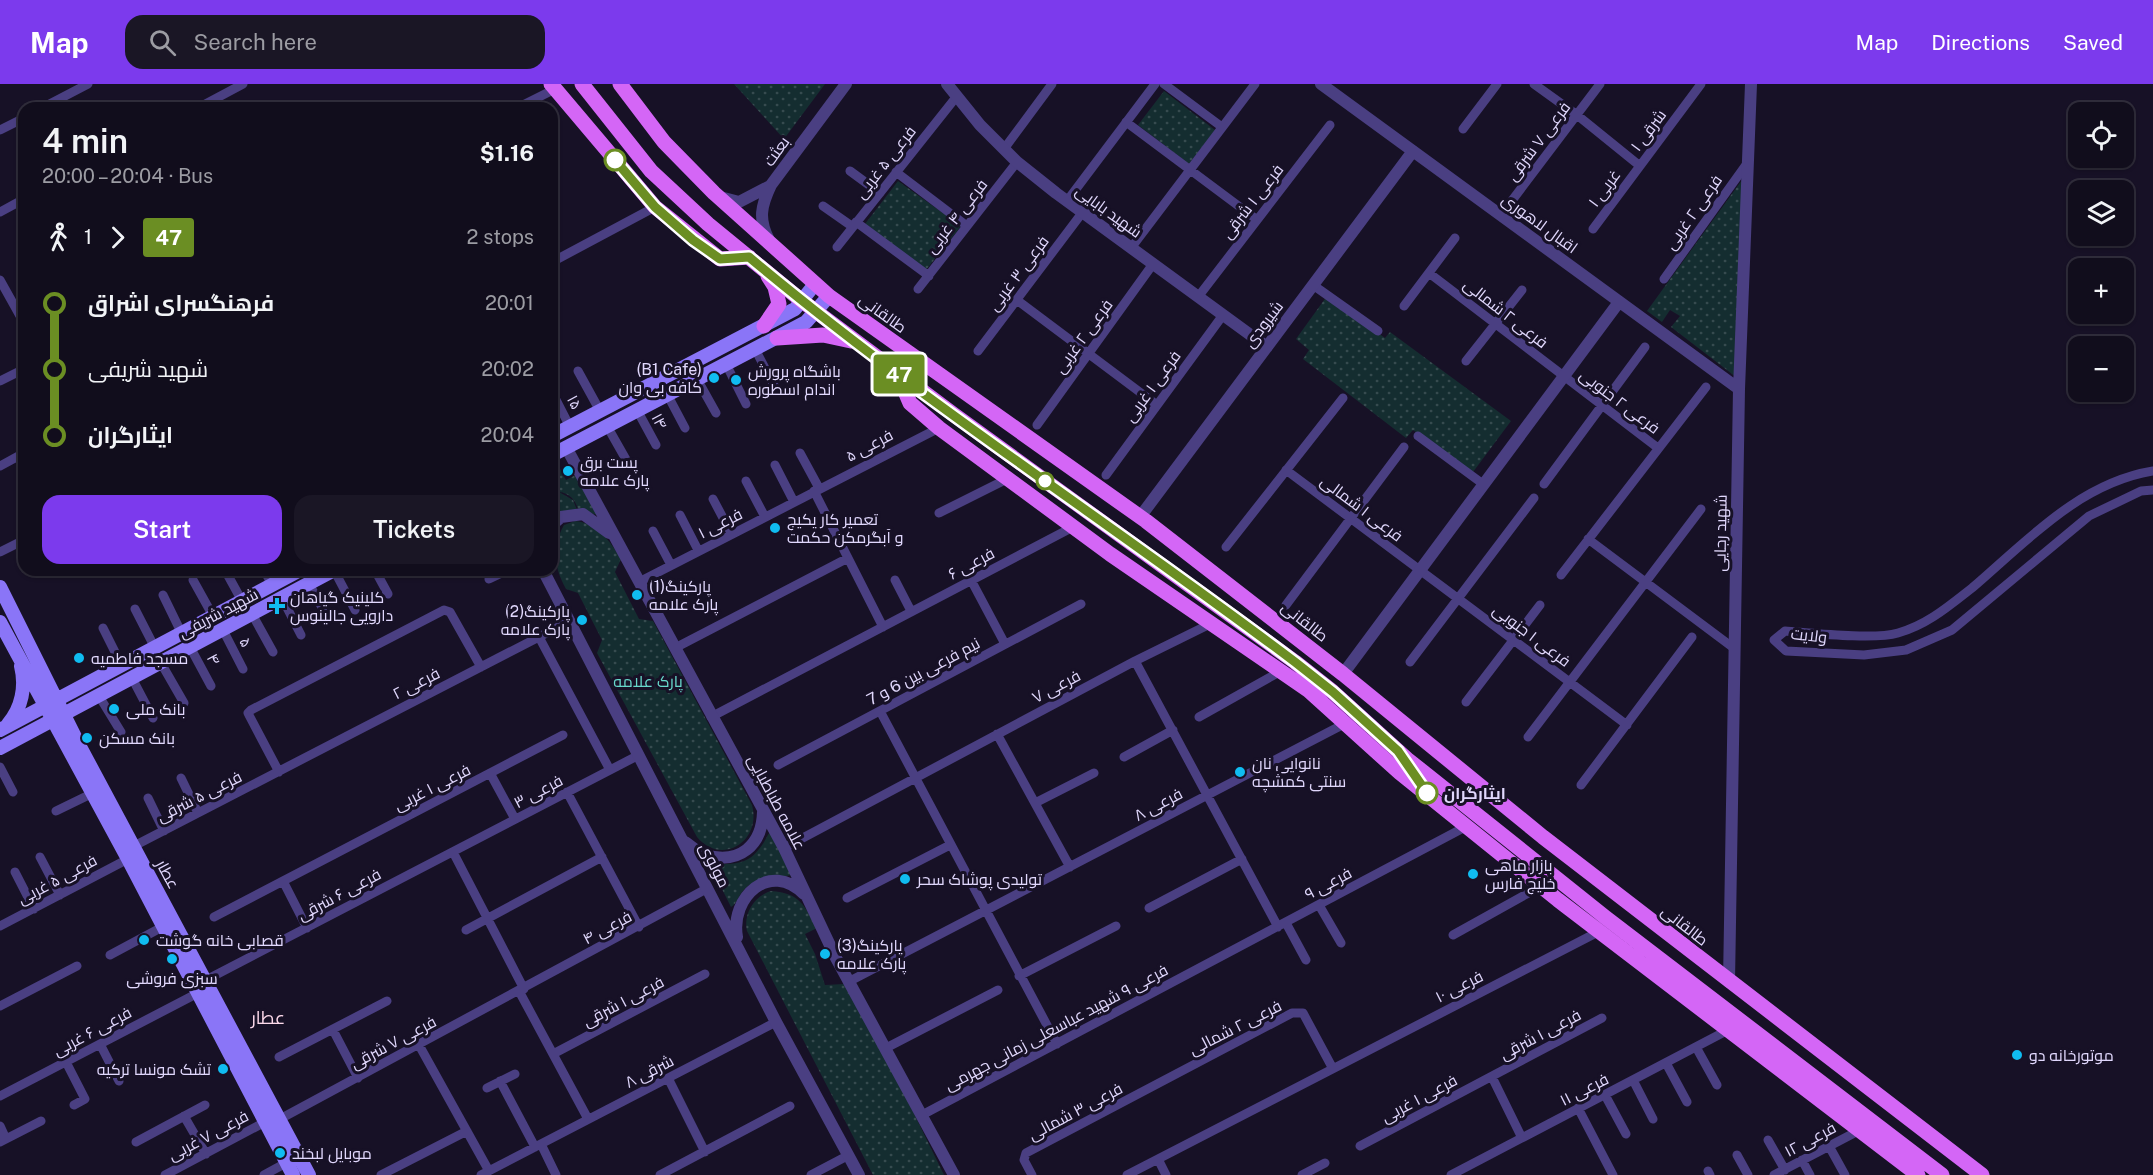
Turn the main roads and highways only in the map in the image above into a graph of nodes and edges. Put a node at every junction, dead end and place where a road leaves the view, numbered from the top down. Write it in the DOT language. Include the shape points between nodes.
graph roads {
  1 [pos="582,84"];
  2 [pos="620,84"];
  3 [pos="553,86"];
  4 [pos="755,262"];
  5 [pos="815,284"];
  6 [pos="829,296"];
  7 [pos="802,301"];
  8 [pos="818,312"];
  9 [pos="764,326"];
  10 [pos="777,338"];
  11 [pos="860,344"];
  12 [pos="723,347"];
  13 [pos="728,363"];
  14 [pos="897,372"];
  15 [pos="558,433"];
  16 [pos="558,452"];
  17 [pos="289,576"];
  18 [pos="323,576"];
  19 [pos="0,587"];
  20 [pos="3,626"];
  21 [pos="50,685"];
  22 [pos="80,688"];
  23 [pos="96,697"];
  24 [pos="51,703"];
  25 [pos="59,716"];
  26 [pos="3,728"];
  27 [pos="30,732"];
  28 [pos="74,746"];
  29 [pos="0,748"];
  30 [pos="1398,751"];
  31 [pos="1428,795"];
  32 [pos="131,853"];
  33 [pos="169,924"];
  34 [pos="290,1169"];
  35 [pos="309,1175"];
  36 [pos="1918,1175"];
  37 [pos="1942,1175"];
  38 [pos="1982,1175"];
  1 -- 4 [label="main road" via="651,171"];
  2 -- 5 [label="main road, طالقانی" via="664,142 717,196"];
  3 -- 4 [label="main road" via="655,207 720,259"];
  4 -- 7 [label="main road"];
  4 -- 9 [label="main road" via="775,287 779,304"];
  5 -- 6 [label="main road, طالقانی"];
  5 -- 7 [label="main road"];
  6 -- 8 [label="main road"];
  6 -- 38 [label="main road, طالقانی" via="1140,517 1343,674 1530,827"];
  7 -- 8 [label="main road"];
  7 -- 9 [label="main road"];
  8 -- 10 [label="main road"];
  8 -- 11 [label="main road"];
  9 -- 12 [label="main road"];
  10 -- 11 [label="main road" via="823,335"];
  10 -- 13 [label="main road"];
  11 -- 14 [label="main road"];
  12 -- 13 [label="main road" via="732,352"];
  12 -- 15 [label="main road"];
  13 -- 16 [label="main road"];
  14 -- 30 [label="main road" via="1228,611 1333,692"];
  14 -- 31 [label="main road" via="910,403 939,428 1308,690"];
  17 -- 22 [label="main road, شهید شریفی"];
  18 -- 23 [label="main road, شهید شریفی"];
  19 -- 21 [label="main road, عطار"];
  20 -- 24 [label="main road, عطار"];
  20 -- 26 [label="main road" via="23,676 21,699 13,718"];
  21 -- 22 [label="main road"];
  21 -- 24 [label="main road, عطار"];
  22 -- 24 [label="main road, شهید شریفی"];
  23 -- 25 [label="main road, شهید شریفی"];
  23 -- 28 [label="main road" via="77,720"];
  24 -- 25 [label="main road, عطار"];
  24 -- 26 [label="main road, شهید شریفی"];
  25 -- 27 [label="main road, شهید شریفی"];
  25 -- 28 [label="main road, عطار"];
  27 -- 28 [label="main road" via="45,730"];
  27 -- 29 [label="main road, شهید شریفی"];
  28 -- 32 [label="main road, عطار"];
  28 -- 32 [label="main road, عطار" via="93,793"];
  30 -- 31 [label="main road"];
  30 -- 37 [label="main road" via="1605,917"];
  31 -- 36 [label="main road"];
  32 -- 33 [label="main road, عطار"];
  33 -- 34 [label="main road, عطار" via="198,993"];
  33 -- 35 [label="main road, عطار" via="207,980"];
}
